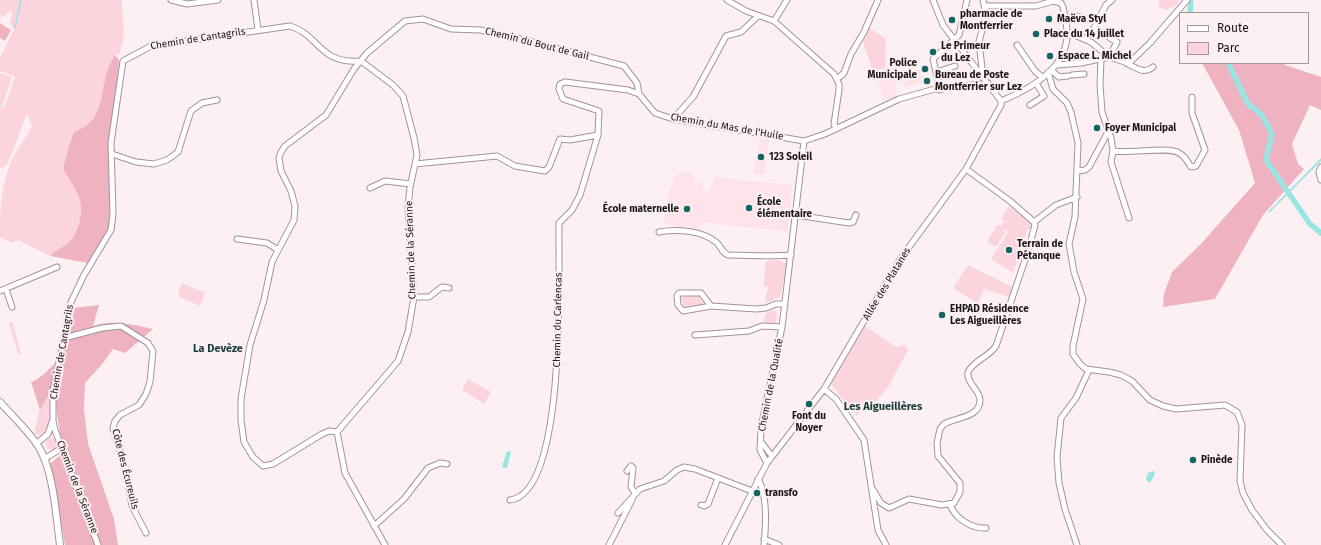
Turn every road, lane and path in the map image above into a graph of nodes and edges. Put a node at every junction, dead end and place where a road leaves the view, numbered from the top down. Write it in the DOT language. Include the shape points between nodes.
graph roads {
  1 [pos="171,0"];
  2 [pos="218,0"];
  3 [pos="254,0"];
  4 [pos="727,0"];
  5 [pos="787,0"];
  6 [pos="878,0"];
  7 [pos="933,0"];
  8 [pos="967,0"];
  9 [pos="982,0"];
  10 [pos="1053,0"];
  11 [pos="1112,0"];
  12 [pos="1187,0"];
  13 [pos="203,1"];
  14 [pos="985,6"];
  15 [pos="758,16"];
  16 [pos="1065,19"];
  17 [pos="774,21"];
  18 [pos="1096,22"];
  19 [pos="1094,28"];
  20 [pos="258,30"];
  21 [pos="1067,32"];
  22 [pos="1085,39"];
  23 [pos="955,40"];
  24 [pos="1018,45"];
  25 [pos="1109,57"];
  26 [pos="1101,59"];
  27 [pos="361,61"];
  28 [pos="1125,62"];
  29 [pos="1057,64"];
  30 [pos="955,66"];
  31 [pos="1153,67"];
  32 [pos="1050,71"];
  33 [pos="937,72"];
  34 [pos="1084,74"];
  35 [pos="983,77"];
  36 [pos="1042,77"];
  37 [pos="837,79"];
  38 [pos="988,83"];
  39 [pos="1036,83"];
  40 [pos="940,90"];
  41 [pos="639,94"];
  42 [pos="1192,97"];
  43 [pos="217,100"];
  44 [pos="1003,100"];
  45 [pos="1030,105"];
  46 [pos="673,119"];
  47 [pos="836,129"];
  48 [pos="1108,132"];
  49 [pos="598,135"];
  50 [pos="804,141"];
  51 [pos="1113,151"];
  52 [pos="112,154"];
  53 [pos="415,164"];
  54 [pos="1321,167"];
  55 [pos="966,169"];
  56 [pos="1077,171"];
  57 [pos="1321,180"];
  58 [pos="411,184"];
  59 [pos="370,188"];
  60 [pos="1077,197"];
  61 [pos="796,215"];
  62 [pos="856,215"];
  63 [pos="1129,218"];
  64 [pos="1034,222"];
  65 [pos="659,232"];
  66 [pos="237,239"];
  67 [pos="278,250"];
  68 [pos="791,255"];
  69 [pos="57,267"];
  70 [pos="449,288"];
  71 [pos="6,289"];
  72 [pos="0,291"];
  73 [pos="414,297"];
  74 [pos="785,304"];
  75 [pos="711,306"];
  76 [pos="12,307"];
  77 [pos="782,327"];
  78 [pos="695,335"];
  79 [pos="64,338"];
  80 [pos="1089,370"];
  81 [pos="824,389"];
  82 [pos="0,402"];
  83 [pos="53,421"];
  84 [pos="55,430"];
  85 [pos="337,432"];
  86 [pos="761,442"];
  87 [pos="36,444"];
  88 [pos="62,448"];
  89 [pos="772,456"];
  90 [pos="44,459"];
  91 [pos="767,463"];
  92 [pos="447,464"];
  93 [pos="627,471"];
  94 [pos="718,478"];
  95 [pos="758,479"];
  96 [pos="872,488"];
  97 [pos="752,491"];
  98 [pos="635,493"];
  99 [pos="510,500"];
  100 [pos="950,504"];
  101 [pos="701,505"];
  102 [pos="618,512"];
  103 [pos="374,526"];
  104 [pos="986,528"];
  105 [pos="146,533"];
  106 [pos="764,542"];
  107 [pos="60,545"];
  108 [pos="98,545"];
  109 [pos="385,545"];
  110 [pos="609,545"];
  111 [pos="725,545"];
  112 [pos="779,545"];
  113 [pos="886,545"];
  114 [pos="1077,545"];
  115 [pos="1282,545"];
  1 -- 13 [label="street" via="187,4"];
  2 -- 13 [label="street"];
  3 -- 20 [label="street"];
  4 -- 15 [label="street"];
  5 -- 17 [label="street"];
  6 -- 37 [label="street" via="864,32 850,54 844,72"];
  7 -- 23 [label="street" via="940,19"];
  8 -- 23 [label="street" via="960,32"];
  9 -- 14 [label="street"];
  10 -- 14 [label="street" via="1036,6"];
  10 -- 16 [label="street" via="1062,4"];
  11 -- 18 [label="street"];
  12 -- 28 [label="street" via="1150,43 1130,62"];
  14 -- 35 [label="street" via="985,24 979,42"];
  15 -- 17 [label="street"];
  15 -- 46 [label="street" via="741,32 726,36 693,97"];
  16 -- 18 [label="street" via="1077,16"];
  16 -- 21 [label="street"];
  17 -- 37 [label="street"];
  18 -- 19 [label="street"];
  19 -- 22 [label="street"];
  19 -- 25 [label="street" via="1117,42"];
  20 -- 27 [label="street, Chemin de Cantagrils" via="291,26 330,56 348,61"];
  20 -- 52 [label="street, Chemin de Cantagrils" via="151,46 123,60"];
  21 -- 22 [label="street"];
  21 -- 29 [label="street" via="1067,42"];
  22 -- 25 [label="street"];
  23 -- 33 [label="street" via="933,59"];
  23 -- 35 [label="street"];
  24 -- 36 [label="street"];
  25 -- 26 [label="street"];
  25 -- 28 [label="street"];
  26 -- 29 [label="street"];
  26 -- 48 [label="street" via="1101,106"];
  27 -- 41 [label="street, Chemin du Bout de Gail" via="405,20 424,19 451,29 480,30 624,66 636,83"];
  27 -- 53 [label="street, Chemin de la Séranne" via="393,85 403,96 417,155"];
  27 -- 67 [label="street, Chemin du Bout de Gail" via="326,115 285,146 281,152 281,171 295,206 294,220"];
  28 -- 31 [label="street" via="1144,72"];
  29 -- 32 [label="street"];
  30 -- 33 [label="street"];
  32 -- 34 [label="street" via="1057,75"];
  32 -- 36 [label="street"];
  32 -- 56 [label="street" via="1053,89 1067,103 1071,112 1078,143"];
  33 -- 40 [label="street"];
  35 -- 38 [label="street"];
  36 -- 39 [label="street"];
  37 -- 47 [label="street" via="839,90 834,124"];
  38 -- 40 [label="street"];
  38 -- 44 [label="street"];
  39 -- 44 [label="street" via="1023,92"];
  39 -- 45 [label="street" via="1044,96"];
  40 -- 47 [label="street" via="899,99"];
  41 -- 46 [label="street, Chemin du Mas de l'Huile" via="655,112"];
  41 -- 49 [label="street" via="586,84 560,84 563,99 599,111"];
  42 -- 51 [label="street" via="1192,113 1205,150 1196,166 1191,167 1181,153 1172,149 1125,153"];
  43 -- 52 [label="street" via="202,103 191,111 178,152 167,160 154,164 136,162"];
  44 -- 55 [label="street, Allée des Platanes"];
  46 -- 50 [label="street, Chemin du Mas de l'Huile"];
  47 -- 50 [label="street"];
  48 -- 51 [label="street"];
  48 -- 56 [label="street" via="1089,167"];
  49 -- 53 [label="street" via="570,140 560,139 545,171 515,166 497,156"];
  49 -- 99 [label="street, Chemin du Carlencas" via="580,195 572,210 559,223 558,360 552,421 546,447 532,484 519,497"];
  50 -- 61 [label="street, Chemin de la Qualité"];
  51 -- 63 [label="street" via="1111,162"];
  52 -- 79 [label="street, Chemin de Cantagrils" via="111,230 75,292"];
  53 -- 58 [label="street, Chemin de la Séranne"];
  54 -- 57 [label="street"];
  55 -- 64 [label="street"];
  55 -- 81 [label="street, Allée des Platanes" via="901,258"];
  56 -- 60 [label="street"];
  58 -- 59 [label="street" via="385,181"];
  58 -- 73 [label="street, Chemin de la Séranne" via="408,208"];
  60 -- 64 [label="street" via="1056,205"];
  60 -- 80 [label="street" via="1069,244 1074,272 1083,299 1072,350 1080,364"];
  61 -- 62 [label="street" via="849,224 854,222"];
  61 -- 68 [label="street, Chemin de la Qualité"];
  64 -- 100 [label="street" via="1028,251 996,346 968,372 980,397 979,407 973,414 946,423 938,436 938,456 960,484 958,497"];
  65 -- 68 [label="street" via="703,234 717,242 721,250 728,255"];
  66 -- 67 [label="street" via="267,243"];
  67 -- 85 [label="street" via="272,262 246,369 240,405 244,442 253,457 267,466 322,434 329,431"];
  68 -- 74 [label="street, Chemin de la Qualité"];
  69 -- 71 [label="street" via="30,276"];
  70 -- 73 [label="street" via="442,287 426,298"];
  71 -- 72 [label="street"];
  71 -- 76 [label="street"];
  73 -- 85 [label="street, Chemin de la Séranne" via="408,332 398,361"];
  74 -- 75 [label="street" via="756,309"];
  74 -- 77 [label="street, Chemin de la Qualité"];
  75 -- 75 [label="street" via="683,311 678,305 677,296 679,293 701,293"];
  77 -- 78 [label="street, Chemin de la Qualité" via="762,326 749,331"];
  77 -- 86 [label="street, Chemin de la Qualité" via="761,428"];
  79 -- 83 [label="street, Chemin de Cantagrils" via="53,392"];
  79 -- 105 [label="street, Côte des Écureuils" via="121,326 148,343 153,351 150,382 146,394 139,405 120,415 113,428 125,467 132,506"];
  80 -- 114 [label="street" via="1076,398 1061,418 1057,457 1062,496"];
  80 -- 115 [label="street" via="1109,372 1132,381 1150,400 1169,409 1221,405 1234,409 1240,416 1242,425 1240,481 1243,493 1267,530"];
  81 -- 89 [label="street, Allée des Platanes"];
  81 -- 96 [label="street" via="838,401 864,440"];
  82 -- 87 [label="street"];
  83 -- 84 [label="street, Chemin de Cantagrils"];
  83 -- 87 [label="street" via="50,431"];
  84 -- 88 [label="street, Chemin de la Séranne"];
  85 -- 103 [label="street" via="345,473"];
  86 -- 89 [label="street, Chemin de la Qualité"];
  86 -- 91 [label="street, Chemin de la Qualité" via="760,450"];
  87 -- 90 [label="street"];
  88 -- 90 [label="street"];
  88 -- 108 [label="street, Chemin de la Séranne"];
  89 -- 91 [label="street, Allée des Platanes"];
  90 -- 107 [label="street"];
  91 -- 95 [label="street, Allée des Platanes"];
  92 -- 103 [label="street" via="440,463 428,468 404,499"];
  93 -- 98 [label="street" via="631,466 633,468 631,487"];
  94 -- 97 [label="street"];
  94 -- 98 [label="street" via="684,466 664,481"];
  94 -- 101 [label="street" via="708,504"];
  95 -- 97 [label="street, Allée des Platanes"];
  95 -- 106 [label="street" via="762,488"];
  96 -- 100 [label="street" via="881,502 889,508 909,499"];
  96 -- 113 [label="street" via="878,530"];
  97 -- 111 [label="street, Allée des Platanes"];
  98 -- 102 [label="street"];
  98 -- 110 [label="street"];
  100 -- 104 [label="street" via="959,518 977,527"];
  103 -- 109 [label="street"];
  106 -- 112 [label="street"];
}
